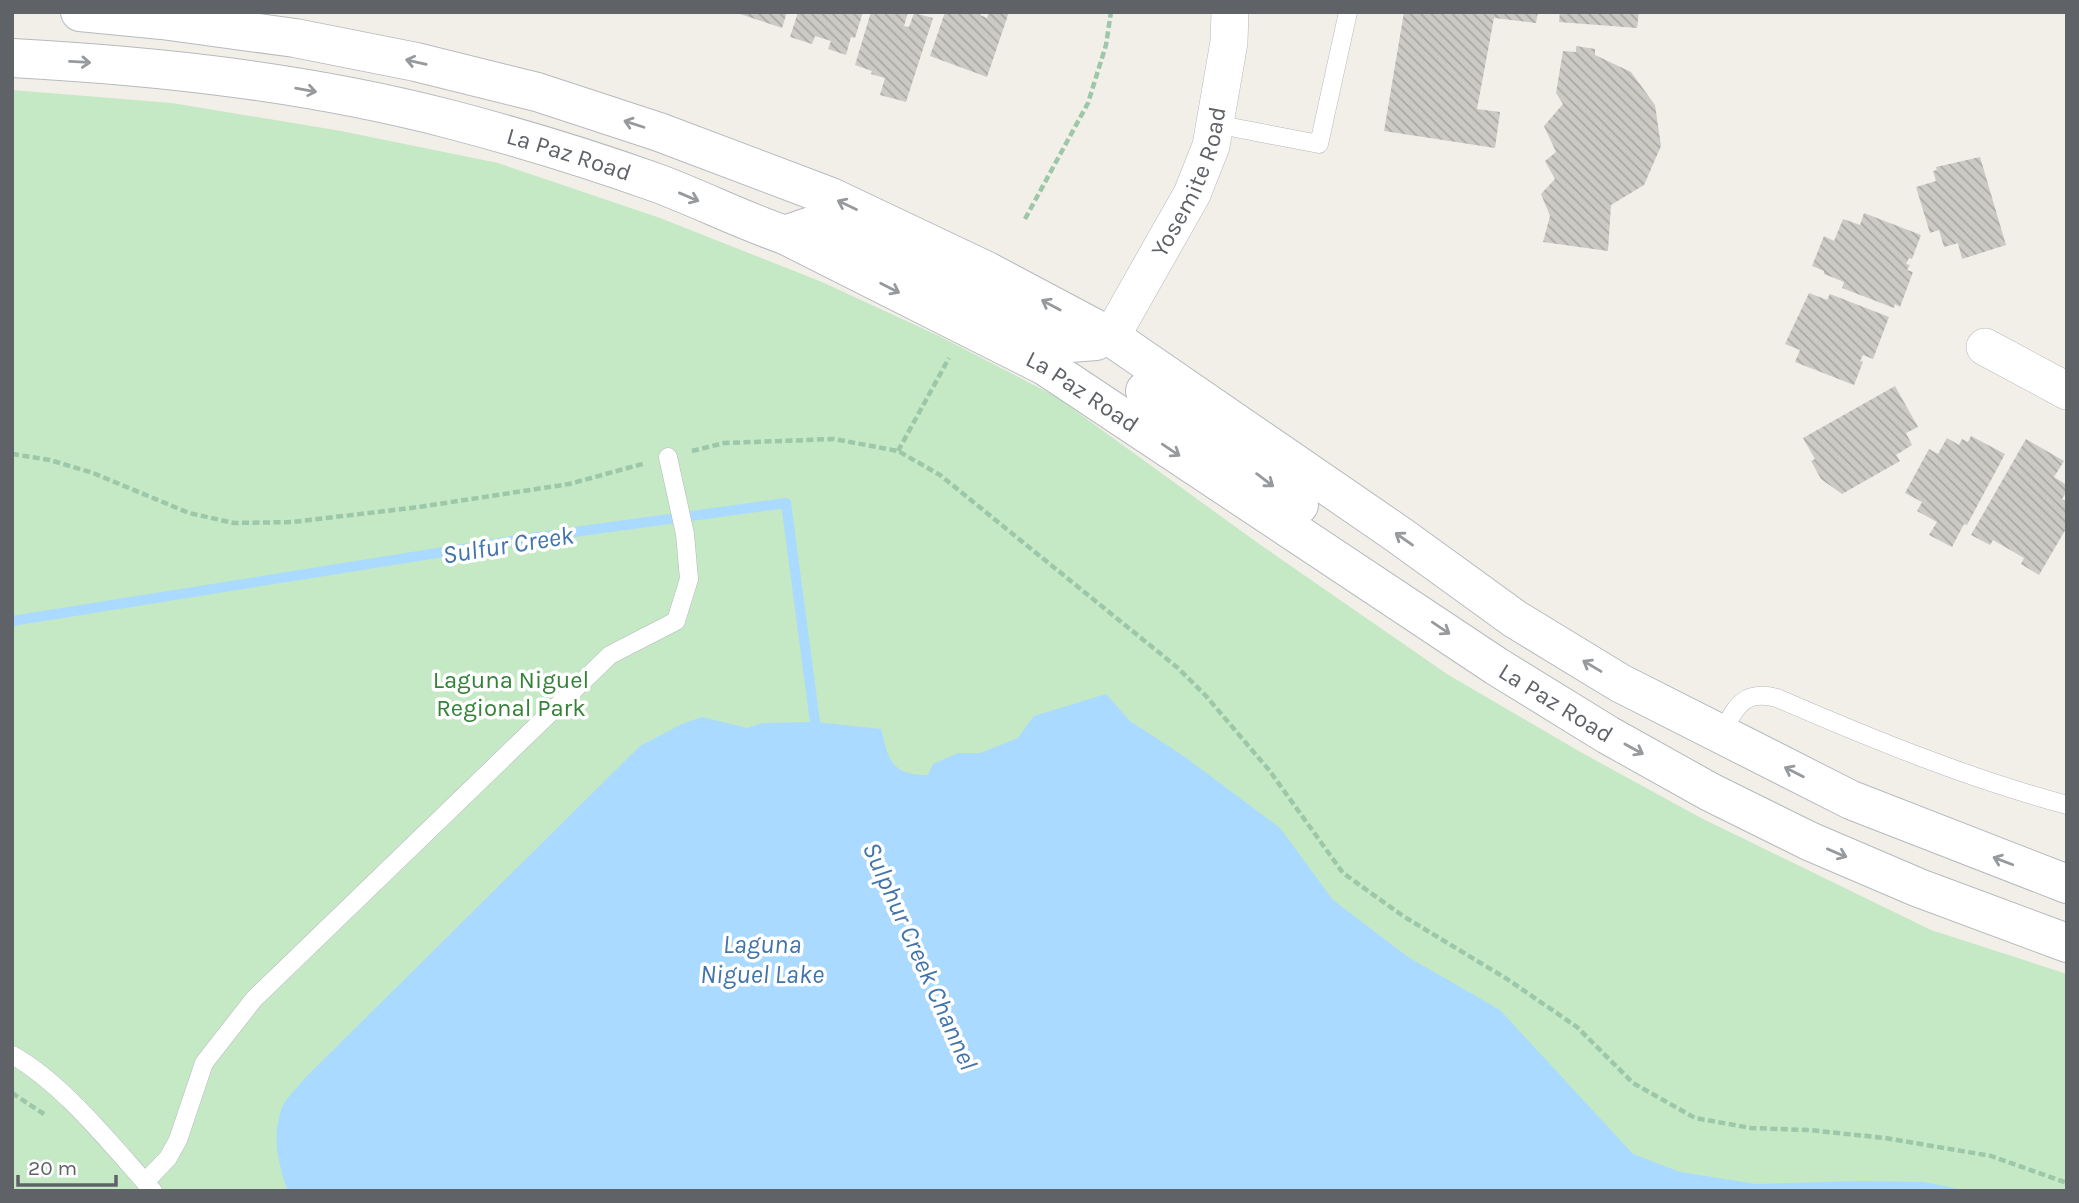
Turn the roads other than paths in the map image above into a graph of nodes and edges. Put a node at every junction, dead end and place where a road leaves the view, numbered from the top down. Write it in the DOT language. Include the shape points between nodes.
graph roads {
  1 [pos="80,12"];
  2 [pos="1230,12"];
  3 [pos="1348,12"];
  4 [pos="12,58"];
  5 [pos="1215,124"];
  6 [pos="785,235"];
  7 [pos="1111,337"];
  8 [pos="1985,347"];
  9 [pos="2067,391"];
  10 [pos="668,457"];
  11 [pos="1323,550"];
  12 [pos="1720,735"];
  13 [pos="2067,806"];
  14 [pos="2067,884"];
  15 [pos="2067,943"];
  16 [pos="12,1055"];
  17 [pos="149,1186"];
  7 -- 1 [label="main road, La Paz Road, one-way" via="987,271 831,197 537,92 295,38"];
  2 -- 5 [label="street, Yosemite Road"];
  3 -- 5 [label="lane" via="1319,144"];
  4 -- 6 [label="main road, La Paz Road, one-way" via="214,74 448,119 657,184"];
  5 -- 7 [label="street, Yosemite Road" via="1192,194"];
  6 -- 7 [label="main road" via="827,223 1070,343"];
  6 -- 11 [label="main road, La Paz Road, one-way" via="1045,366"];
  7 -- 11 [label="main road, one-way" via="1117,360 1129,377 1312,515"];
  12 -- 7 [label="main road, La Paz Road, one-way" via="1620,683 1515,619"];
  8 -- 9 [label="street"];
  10 -- 17 [label="lane" via="685,534 689,579 676,621 610,655 254,999 204,1063 178,1140"];
  11 -- 15 [label="main road, La Paz Road, one-way" via="1496,666 1710,792 1919,888"];
  12 -- 13 [label="lane" via="1736,707 1748,697 1762,694 2006,789"];
  14 -- 12 [label="main road, La Paz Road, one-way" via="1851,800"];
  16 -- 17 [label="lane" via="69,1100"];
}
